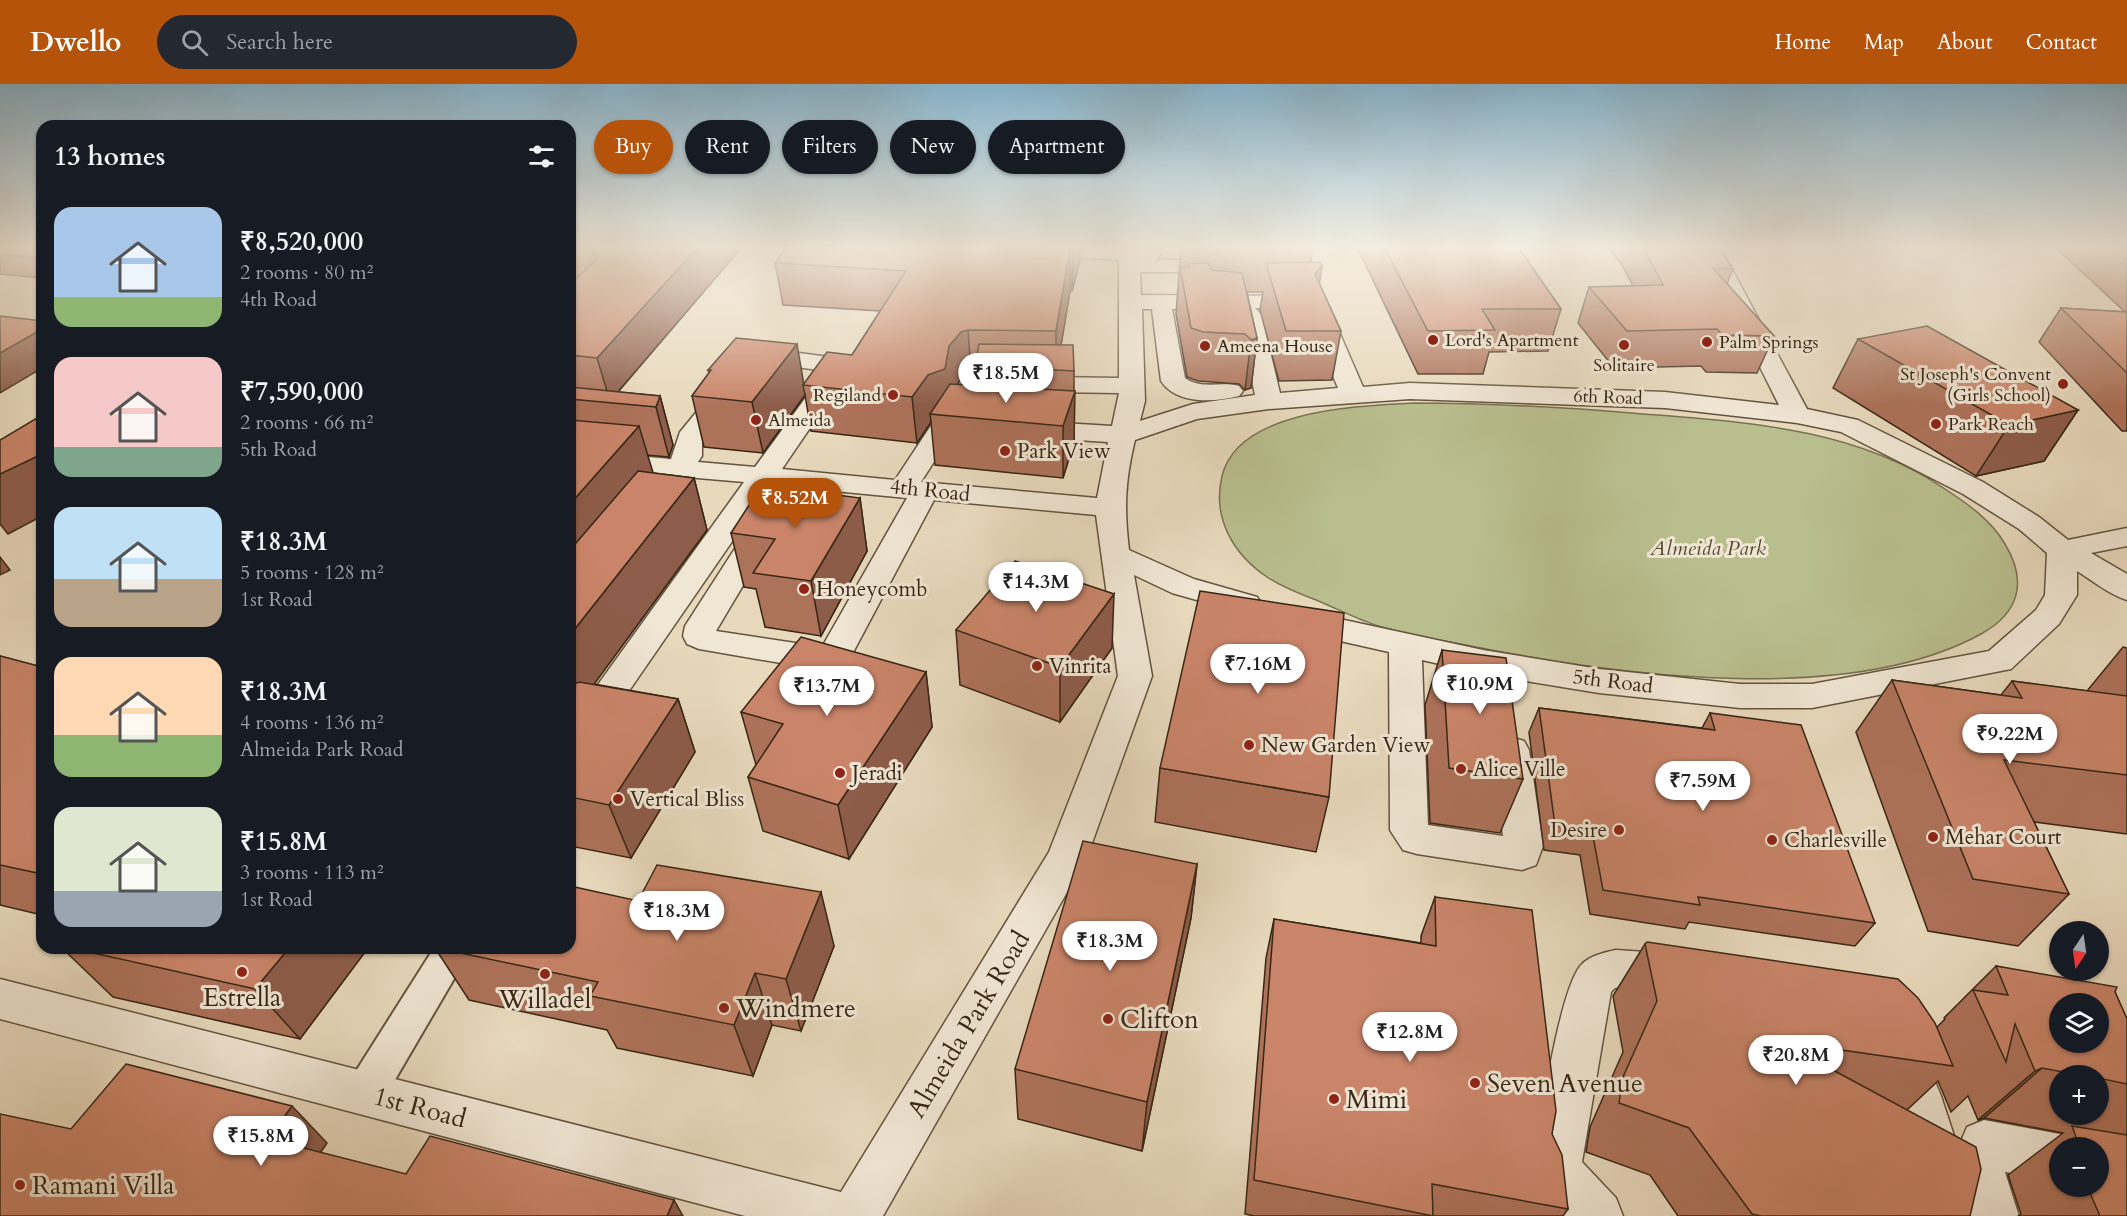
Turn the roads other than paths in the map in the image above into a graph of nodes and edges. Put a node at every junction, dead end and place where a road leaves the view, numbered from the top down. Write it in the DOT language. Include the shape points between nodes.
graph roads {
  1 [pos="1130,300"];
  2 [pos="1170,300"];
  3 [pos="1321,300"];
  4 [pos="1737,300"];
  5 [pos="1130,307"];
  6 [pos="1169,307"];
  7 [pos="1322,320"];
  8 [pos="1260,329"];
  9 [pos="1079,385"];
  10 [pos="1132,386"];
  11 [pos="1351,388"];
  12 [pos="1273,393"];
  13 [pos="1797,415"];
  14 [pos="1080,421"];
  15 [pos="997,423"];
  16 [pos="1125,428"];
  17 [pos="576,458"];
  18 [pos="684,460"];
  19 [pos="717,470"];
  20 [pos="776,471"];
  21 [pos="914,489"];
  22 [pos="1110,508"];
  23 [pos="711,511"];
  24 [pos="674,514"];
  25 [pos="864,537"];
  26 [pos="2127,537"];
  27 [pos="898,541"];
  28 [pos="2062,550"];
  29 [pos="1115,555"];
  30 [pos="2127,590"];
  31 [pos="1405,646"];
  32 [pos="1500,665"];
  33 [pos="576,728"];
  34 [pos="450,954"];
  35 [pos="1713,981"];
  36 [pos="0,999"];
  37 [pos="1883,1026"];
  38 [pos="365,1093"];
  39 [pos="2049,1156"];
  40 [pos="839,1216"];
  41 [pos="855,1216"];
  42 [pos="1598,1216"];
  43 [pos="1951,1216"];
  44 [pos="1994,1216"];
  1 -- 5 [label="street"];
  2 -- 6 [label="street"];
  3 -- 6 [label="street"];
  4 -- 13 [label="street"];
  5 -- 6 [label="street"];
  5 -- 10 [label="street"];
  6 -- 12 [label="street" via="1248,312"];
  6 -- 12 [label="street" via="1176,385 1202,393"];
  7 -- 11 [label="street"];
  8 -- 12 [label="street"];
  9 -- 10 [label="street"];
  9 -- 14 [label="street"];
  9 -- 15 [label="street" via="970,383 962,419"];
  10 -- 16 [label="street"];
  11 -- 12 [label="street, 6th Road"];
  11 -- 13 [label="street, 6th Road" via="1653,399"];
  12 -- 16 [label="street, 6th Road"];
  13 -- 28 [label="street, 6th Road" via="1849,426 1903,452 1973,488 2029,523"];
  14 -- 15 [label="street"];
  14 -- 16 [label="street"];
  15 -- 16 [label="street"];
  15 -- 21 [label="street" via="949,424 943,428"];
  16 -- 22 [label="street"];
  17 -- 18 [label="street, 4th Road"];
  18 -- 19 [label="street, 4th Road"];
  18 -- 20 [label="street"];
  18 -- 20 [label="street" via="689,438 756,357 837,365"];
  18 -- 24 [label="street" via="637,519"];
  19 -- 20 [label="street, 4th Road"];
  19 -- 23 [label="street"];
  20 -- 21 [label="street, 4th Road"];
  20 -- 23 [label="street"];
  20 -- 27 [label="street" via="775,526 700,626 698,632 703,639 830,658 836,654"];
  21 -- 22 [label="street, 4th Road"];
  21 -- 27 [label="street"];
  22 -- 29 [label="street"];
  23 -- 33 [label="street" via="588,724"];
  25 -- 27 [label="street"];
  26 -- 28 [label="street"];
  28 -- 30 [label="street, 6th Road"];
  28 -- 32 [label="street, 5th Road" via="2061,595 2048,617 1999,661 1812,696 1740,696 1599,681"];
  29 -- 31 [label="street, 5th Road" via="1183,586 1308,624"];
  29 -- 41 [label="street, Almeida Park Road" via="1135,676 1067,857"];
  31 -- 32 [label="street, 5th Road"];
  31 -- 32 [label="street" via="1422,689 1409,830 1417,839 1522,854"];
  34 -- 38 [label="lane"];
  35 -- 42 [label="street" via="1620,968 1598,976 1591,988 1557,1170"];
  36 -- 38 [label="street, 1st Road"];
  37 -- 43 [label="street" via="1902,1054 1918,1092"];
  38 -- 40 [label="street, 1st Road"];
  39 -- 44 [label="street" via="1984,1144 1977,1160"];
}
